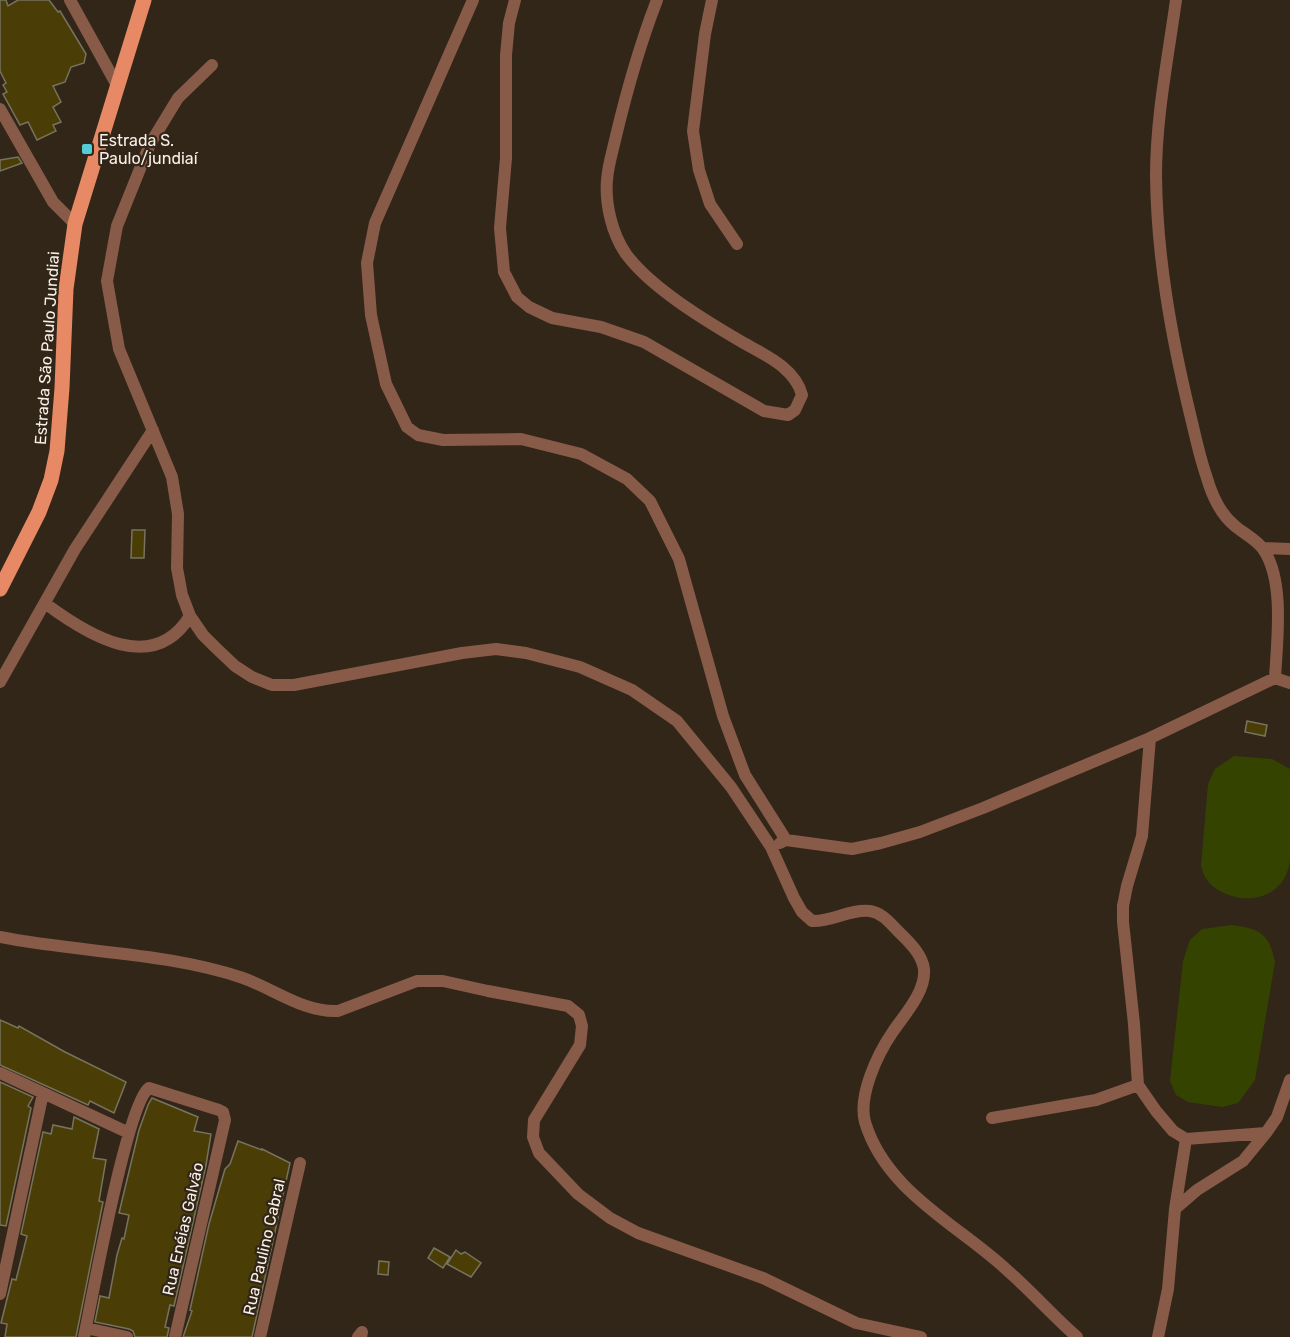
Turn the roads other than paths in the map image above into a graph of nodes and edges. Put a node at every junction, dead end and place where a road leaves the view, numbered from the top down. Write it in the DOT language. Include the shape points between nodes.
graph roads {
  1 [pos="70,0"];
  2 [pos="144,0"];
  3 [pos="473,0"];
  4 [pos="515,0"];
  5 [pos="657,0"];
  6 [pos="712,0"];
  7 [pos="1176,0"];
  8 [pos="212,65"];
  9 [pos="118,87"];
  10 [pos="0,109"];
  11 [pos="75,224"];
  12 [pos="737,244"];
  13 [pos="153,430"];
  14 [pos="1263,548"];
  15 [pos="1290,549"];
  16 [pos="0,589"];
  17 [pos="46,604"];
  18 [pos="190,616"];
  19 [pos="1275,678"];
  20 [pos="0,682"];
  21 [pos="1290,683"];
  22 [pos="1150,738"];
  23 [pos="786,840"];
  24 [pos="771,848"];
  25 [pos="0,937"];
  26 [pos="0,1073"];
  27 [pos="1290,1080"];
  28 [pos="1137,1085"];
  29 [pos="43,1093"];
  30 [pos="992,1118"];
  31 [pos="129,1133"];
  32 [pos="1266,1134"];
  33 [pos="1186,1139"];
  34 [pos="300,1163"];
  35 [pos="1175,1209"];
  36 [pos="0,1294"];
  37 [pos="85,1333"];
  38 [pos="127,1337"];
  39 [pos="175,1337"];
  40 [pos="260,1337"];
  41 [pos="921,1337"];
  42 [pos="1077,1337"];
  43 [pos="1158,1337"];
  1 -- 9 [label="street"];
  2 -- 9 [label="main road, Estrada São Paulo Jundiai"];
  3 -- 23 [label="street" via="375,224 367,263 371,315 387,384 407,427 417,435 443,440 521,439 581,454 627,479 650,501 680,559 723,716 745,775"];
  4 -- 5 [label="street" via="506,55 506,158 500,228 504,272 517,297 552,318 602,327 645,342 764,411 788,415 802,395 792,375 695,313 652,280 627,255 612,225 606,183 611,154"];
  6 -- 12 [label="street" via="693,131 699,170 710,204"];
  7 -- 14 [label="street" via="1156,174 1167,306 1206,476 1218,505 1232,523"];
  8 -- 13 [label="street" via="178,98 150,144 117,226 107,281 119,349"];
  9 -- 11 [label="main road, Estrada São Paulo Jundiai"];
  10 -- 11 [label="street" via="53,202"];
  11 -- 16 [label="main road, Estrada São Paulo Jundiai" via="66,289 57,451 39,512"];
  13 -- 17 [label="street" via="87,531"];
  13 -- 18 [label="street" via="172,477 178,514 177,568"];
  14 -- 15 [label="street"];
  14 -- 19 [label="street" via="1277,596"];
  17 -- 18 [label="street" via="100,638 136,647 162,643 174,636"];
  17 -- 20 [label="street"];
  18 -- 24 [label="street" via="203,635 235,666 272,685 294,685 496,650 526,653 580,667 632,690 677,722 731,787"];
  19 -- 21 [label="street"];
  19 -- 22 [label="street"];
  22 -- 23 [label="street" via="983,808 881,843 852,849"];
  22 -- 28 [label="street" via="1142,836 1123,906"];
  23 -- 24 [label="street"];
  24 -- 42 [label="street" via="794,898 812,921 870,911 884,917 922,962 922,983 882,1049 862,1106 881,1156 911,1192 1008,1270"];
  25 -- 41 [label="street" via="198,966 244,979 326,1012 417,981 443,981 568,1006 579,1015 580,1045 534,1120 533,1137 539,1153 578,1194 638,1233 763,1278 856,1323"];
  26 -- 29 [label="street"];
  27 -- 32 [label="street" via="1277,1117"];
  28 -- 30 [label="street" via="1096,1100"];
  28 -- 33 [label="street" via="1173,1131"];
  29 -- 31 [label="street"];
  29 -- 36 [label="street"];
  31 -- 37 [label="street"];
  31 -- 39 [label="street, Rua Enéias Galvão" via="149,1088 219,1110 225,1116"];
  32 -- 33 [label="street"];
  32 -- 35 [label="street" via="1243,1161"];
  33 -- 35 [label="street"];
  34 -- 40 [label="street, Rua Paulino Cabral"];
  35 -- 43 [label="street" via="1168,1289"];
  37 -- 38 [label="street"];
}
